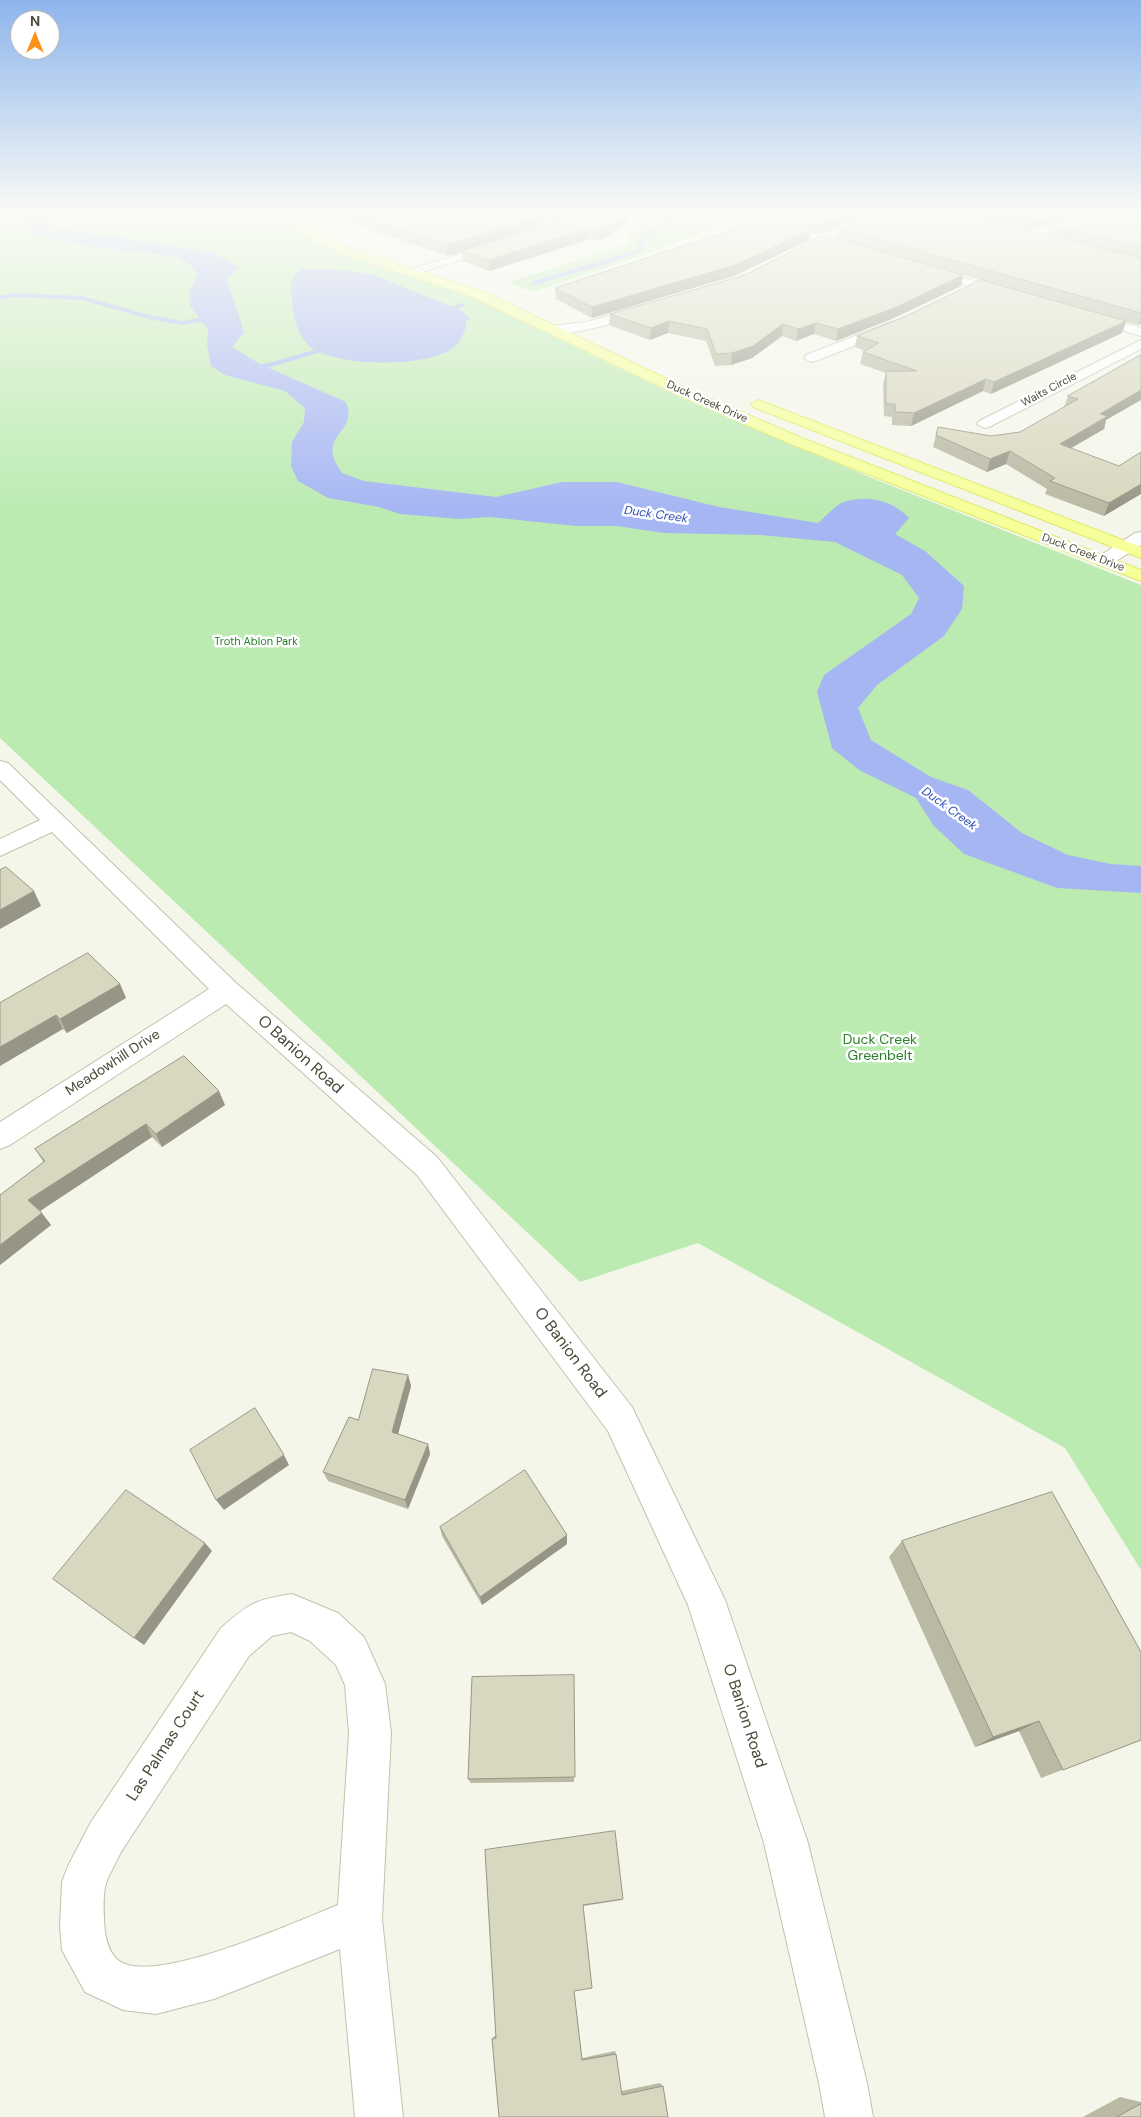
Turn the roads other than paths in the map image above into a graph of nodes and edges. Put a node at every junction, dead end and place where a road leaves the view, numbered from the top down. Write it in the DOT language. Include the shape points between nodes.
graph roads {
  1 [pos="517,313"];
  2 [pos="592,313"];
  3 [pos="622,313"];
  4 [pos="1076,313"];
  5 [pos="566,318"];
  6 [pos="907,319"];
  7 [pos="586,326"];
  8 [pos="552,330"];
  9 [pos="1141,332"];
  10 [pos="608,337"];
  11 [pos="1141,344"];
  12 [pos="811,358"];
  13 [pos="745,399"];
  14 [pos="984,424"];
  15 [pos="1141,537"];
  16 [pos="1134,550"];
  17 [pos="1104,561"];
  18 [pos="1141,576"];
  19 [pos="0,768"];
  20 [pos="55,822"];
  21 [pos="0,848"];
  22 [pos="227,990"];
  23 [pos="0,1137"];
  24 [pos="360,1919"];
  25 [pos="379,2117"];
  26 [pos="849,2117"];
  1 -- 8 [label="main road, Duck Creek Drive"];
  2 -- 5 [label="street"];
  3 -- 7 [label="street"];
  4 -- 9 [label="street"];
  5 -- 7 [label="main road"];
  5 -- 8 [label="street"];
  6 -- 12 [label="street"];
  7 -- 8 [label="street"];
  7 -- 10 [label="main road"];
  8 -- 17 [label="main road, Duck Creek Drive" via="793,440"];
  11 -- 14 [label="street, Waits Circle"];
  13 -- 16 [label="main road, Duck Creek Drive"];
  15 -- 16 [label="street"];
  16 -- 17 [label="street"];
  17 -- 18 [label="main road, Duck Creek Drive"];
  19 -- 20 [label="street, O Banion Road"];
  20 -- 21 [label="street"];
  20 -- 22 [label="street, O Banion Road"];
  22 -- 23 [label="street, Meadowhill Drive"];
  22 -- 26 [label="street, O Banion Road" via="427,1166 620,1419 706,1600 783,1833"];
  24 -- 24 [label="street, Las Palmas Court" via="370,1733 365,1684 350,1651 324,1627 292,1613 262,1618 235,1642 106,1837 84,1882 82,1926 85,1950 101,1976 123,1987 156,1991 214,1976"];
  24 -- 25 [label="street, Las Palmas Court"];
}
